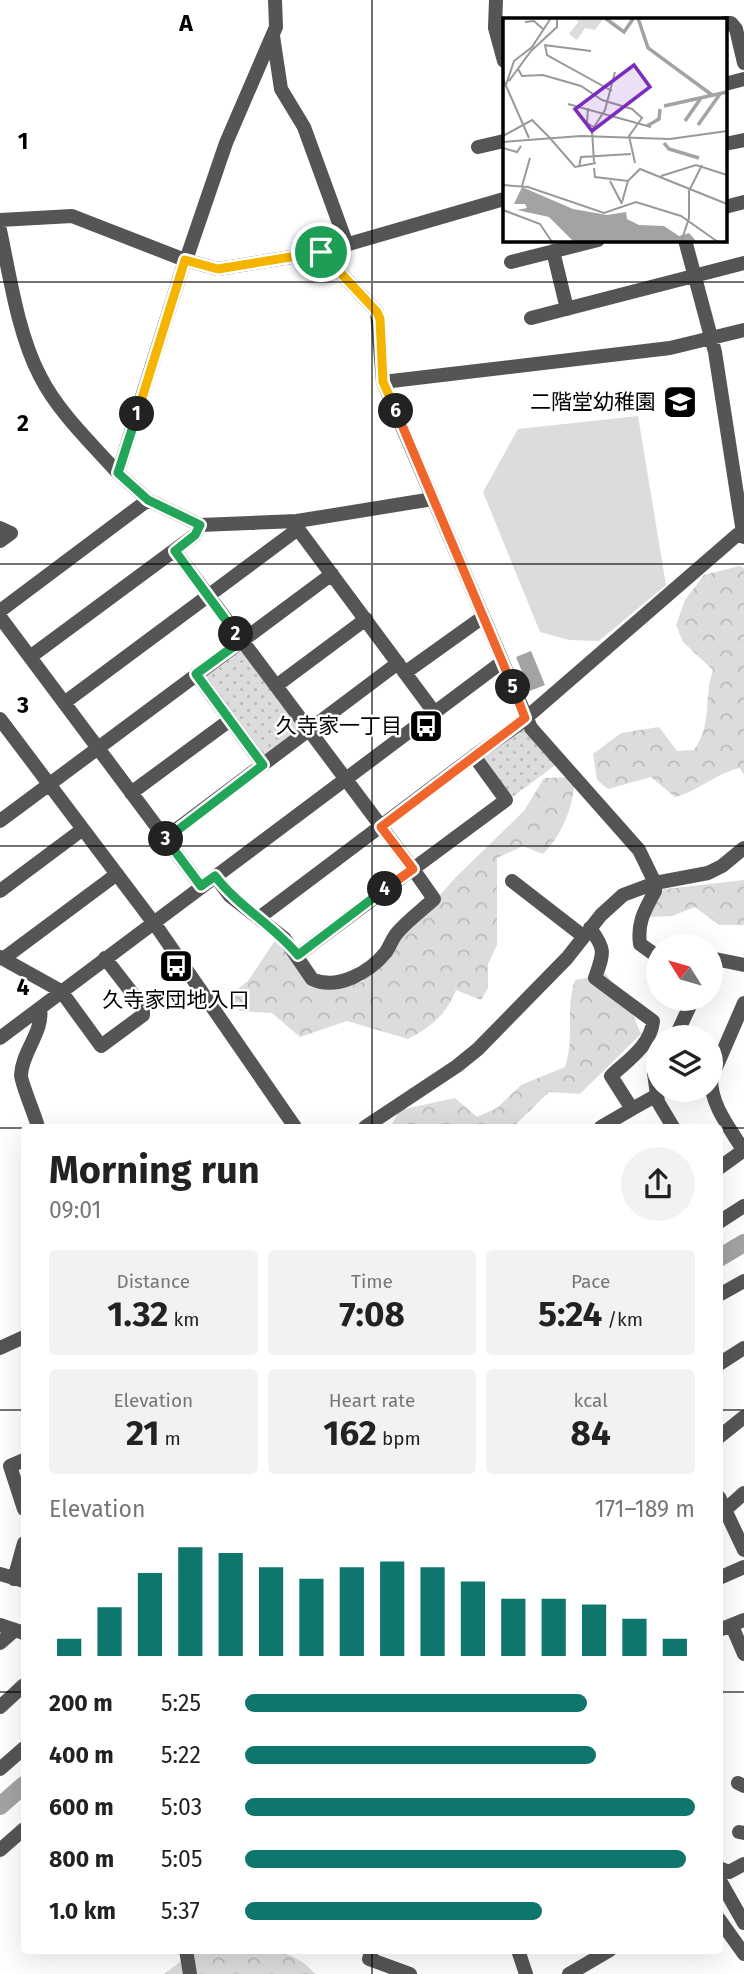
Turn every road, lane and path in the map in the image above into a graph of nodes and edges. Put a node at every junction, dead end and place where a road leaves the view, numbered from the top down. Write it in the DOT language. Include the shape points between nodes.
graph roads {
  1 [pos="275,0"];
  2 [pos="496,0"];
  3 [pos="726,23"];
  4 [pos="273,34"];
  5 [pos="503,57"];
  6 [pos="744,63"];
  7 [pos="744,79"];
  8 [pos="726,84"];
  9 [pos="744,140"];
  10 [pos="503,141"];
  11 [pos="726,144"];
  12 [pos="478,147"];
  13 [pos="503,199"];
  14 [pos="744,202"];
  15 [pos="726,207"];
  16 [pos="0,220"];
  17 [pos="0,230"];
  18 [pos="590,242"];
  19 [pos="686,242"];
  20 [pos="347,244"];
  21 [pos="553,251"];
  22 [pos="321,252"];
  23 [pos="186,260"];
  24 [pos="511,262"];
  25 [pos="744,263"];
  26 [pos="694,276"];
  27 [pos="7,297"];
  28 [pos="567,309"];
  29 [pos="531,318"];
  30 [pos="744,330"];
  31 [pos="711,339"];
  32 [pos="383,382"];
  33 [pos="118,473"];
  34 [pos="433,499"];
  35 [pos="148,500"];
  36 [pos="200,525"];
  37 [pos="298,525"];
  38 [pos="0,528"];
  39 [pos="743,535"];
  40 [pos="0,541"];
  41 [pos="175,551"];
  42 [pos="332,574"];
  43 [pos="208,596"];
  44 [pos="0,611"];
  45 [pos="0,617"];
  46 [pos="483,617"];
  47 [pos="366,619"];
  48 [pos="241,641"];
  49 [pos="30,657"];
  50 [pos="502,662"];
  51 [pos="402,668"];
  52 [pos="196,674"];
  53 [pos="276,686"];
  54 [pos="64,703"];
  55 [pos="434,712"];
  56 [pos="525,718"];
  57 [pos="0,719"];
  58 [pos="230,720"];
  59 [pos="309,730"];
  60 [pos="98,748"];
  61 [pos="474,756"];
  62 [pos="263,765"];
  63 [pos="344,779"];
  64 [pos="49,784"];
  65 [pos="131,793"];
  66 [pos="0,821"];
  67 [pos="381,827"];
  68 [pos="83,829"];
  69 [pos="165,838"];
  70 [pos="744,848"];
  71 [pos="413,869"];
  72 [pos="117,874"];
  73 [pos="215,876"];
  74 [pos="512,881"];
  75 [pos="655,883"];
  76 [pos="201,886"];
  77 [pos="0,891"];
  78 [pos="261,917"];
  79 [pos="153,922"];
  80 [pos="586,932"];
  81 [pos="646,948"];
  82 [pos="298,955"];
  83 [pos="2,958"];
  84 [pos="105,958"];
  85 [pos="723,961"];
  86 [pos="744,965"];
  87 [pos="61,992"];
  88 [pos="744,1003"];
  89 [pos="40,1008"];
  90 [pos="0,1038"];
  91 [pos="646,1101"];
  92 [pos="658,1102"];
  93 [pos="632,1109"];
  94 [pos="37,1124"];
  95 [pos="293,1124"];
  96 [pos="370,1124"];
  97 [pos="606,1124"];
  98 [pos="671,1124"];
  99 [pos="744,1150"];
  100 [pos="723,1165"];
  101 [pos="744,1206"];
  102 [pos="723,1219"];
  103 [pos="744,1281"];
  104 [pos="723,1293"];
  105 [pos="21,1338"];
  106 [pos="0,1348"];
  107 [pos="744,1348"];
  108 [pos="723,1361"];
  109 [pos="744,1417"];
  110 [pos="723,1434"];
  111 [pos="21,1462"];
  112 [pos="744,1493"];
  113 [pos="21,1500"];
  114 [pos="723,1503"];
  115 [pos="723,1505"];
  116 [pos="744,1550"];
  117 [pos="21,1553"];
  118 [pos="744,1567"];
  119 [pos="723,1576"];
  120 [pos="13,1578"];
  121 [pos="0,1625"];
  122 [pos="732,1625"];
  123 [pos="20,1631"];
  124 [pos="0,1643"];
  125 [pos="744,1654"];
  126 [pos="21,1688"];
  127 [pos="0,1707"];
  128 [pos="21,1750"];
  129 [pos="0,1768"];
  130 [pos="21,1832"];
  131 [pos="0,1850"];
  132 [pos="744,1864"];
  133 [pos="723,1869"];
  134 [pos="723,1886"];
  135 [pos="744,1923"];
  136 [pos="723,1925"];
  137 [pos="187,1954"];
  138 [pos="371,1954"];
  139 [pos="520,1954"];
  140 [pos="604,1954"];
  141 [pos="744,1954"];
  142 [pos="575,1972"];
  143 [pos="190,1974"];
  144 [pos="411,1974"];
  145 [pos="526,1974"];
  1 -- 4 [label="street"];
  2 -- 5 [label="street" via="495,28"];
  3 -- 6 [label="street" via="736,29"];
  4 -- 20 [label="street" via="281,89 304,127"];
  4 -- 23 [label="street" via="226,144"];
  7 -- 8 [label="street"];
  9 -- 11 [label="street"];
  10 -- 12 [label="street"];
  13 -- 20 [label="street"];
  14 -- 15 [label="street"];
  16 -- 23 [label="street" via="72,216"];
  17 -- 27 [label="street"];
  18 -- 21 [label="street"];
  19 -- 26 [label="street"];
  20 -- 22 [label="street"];
  21 -- 24 [label="street"];
  21 -- 28 [label="street"];
  22 -- 23 [label="street" via="218,269"];
  22 -- 32 [label="street" via="377,312"];
  23 -- 33 [label="street"];
  25 -- 26 [label="street"];
  26 -- 28 [label="street"];
  26 -- 31 [label="street"];
  27 -- 33 [label="street" via="40,377"];
  28 -- 29 [label="street"];
  30 -- 31 [label="street"];
  31 -- 32 [label="street" via="578,361"];
  31 -- 39 [label="street"];
  32 -- 34 [label="street"];
  33 -- 35 [label="street"];
  34 -- 37 [label="street"];
  34 -- 46 [label="street"];
  35 -- 36 [label="street"];
  35 -- 44 [label="street"];
  36 -- 37 [label="street"];
  36 -- 41 [label="street"];
  37 -- 42 [label="street"];
  37 -- 43 [label="street"];
  38 -- 40 [label="street" via="11,533"];
  39 -- 56 [label="street" via="737,535"];
  41 -- 43 [label="street"];
  41 -- 49 [label="street"];
  42 -- 47 [label="street"];
  42 -- 48 [label="street"];
  43 -- 48 [label="street"];
  43 -- 54 [label="street"];
  45 -- 49 [label="street"];
  46 -- 50 [label="street"];
  46 -- 51 [label="street"];
  47 -- 51 [label="street"];
  47 -- 53 [label="street"];
  48 -- 52 [label="street"];
  48 -- 53 [label="street"];
  49 -- 54 [label="street"];
  50 -- 55 [label="street"];
  50 -- 56 [label="street"];
  51 -- 55 [label="street"];
  51 -- 59 [label="street"];
  52 -- 58 [label="street"];
  52 -- 60 [label="street"];
  53 -- 59 [label="street"];
  54 -- 60 [label="street"];
  55 -- 63 [label="street"];
  56 -- 61 [label="street"];
  56 -- 75 [label="street" via="639,850"];
  57 -- 64 [label="street"];
  58 -- 62 [label="street"];
  58 -- 65 [label="street"];
  59 -- 62 [label="street"];
  59 -- 63 [label="street"];
  60 -- 64 [label="street"];
  60 -- 65 [label="street"];
  61 -- 67 [label="street"];
  61 -- 71 [label="street" via="506,800"];
  62 -- 69 [label="street"];
  63 -- 67 [label="street"];
  63 -- 73 [label="street"];
  64 -- 66 [label="street"];
  64 -- 68 [label="street"];
  65 -- 69 [label="street"];
  67 -- 71 [label="street"];
  67 -- 78 [label="street"];
  68 -- 72 [label="street"];
  68 -- 77 [label="street"];
  69 -- 76 [label="street"];
  70 -- 75 [label="street" via="708,873"];
  71 -- 82 [label="street"];
  71 -- 82 [label="street" via="434,899 397,933 376,963 345,981 318,982 306,974"];
  72 -- 79 [label="street"];
  72 -- 83 [label="street"];
  73 -- 76 [label="street"];
  73 -- 78 [label="street" via="230,895"];
  74 -- 80 [label="street"];
  75 -- 80 [label="street" via="623,895"];
  75 -- 81 [label="street" via="638,930 640,944"];
  76 -- 79 [label="street"];
  78 -- 82 [label="street"];
  79 -- 84 [label="street"];
  79 -- 95 [label="street"];
  80 -- 93 [label="street" via="603,945 595,978 653,1021 652,1034 611,1076"];
  80 -- 96 [label="street" via="567,958 478,1049"];
  83 -- 87 [label="street"];
  84 -- 87 [label="street"];
  84 -- 87 [label="street" via="143,1007 143,1015 101,1046"];
  85 -- 86 [label="street"];
  87 -- 89 [label="street"];
  88 -- 99 [label="street" via="711,1079 715,1102"];
  89 -- 90 [label="street"];
  89 -- 94 [label="street" via="42,1019 22,1063 21,1079"];
  91 -- 93 [label="street"];
  92 -- 98 [label="street"];
  93 -- 97 [label="street"];
  99 -- 100 [label="street"];
  101 -- 102 [label="street"];
  103 -- 104 [label="street"];
  105 -- 106 [label="street"];
  107 -- 108 [label="street"];
  109 -- 110 [label="street"];
  111 -- 113 [label="street" via="10,1466"];
  112 -- 114 [label="street"];
  115 -- 116 [label="street"];
  117 -- 120 [label="street"];
  118 -- 119 [label="street"];
  121 -- 123 [label="street"];
  122 -- 125 [label="street"];
  123 -- 124 [label="street"];
  126 -- 127 [label="street"];
  128 -- 129 [label="street"];
  130 -- 131 [label="street"];
  132 -- 133 [label="street"];
  134 -- 135 [label="street"];
  136 -- 141 [label="street"];
  137 -- 143 [label="street"];
  138 -- 144 [label="street" via="369,1959"];
  139 -- 145 [label="street"];
  140 -- 142 [label="street"];
}
